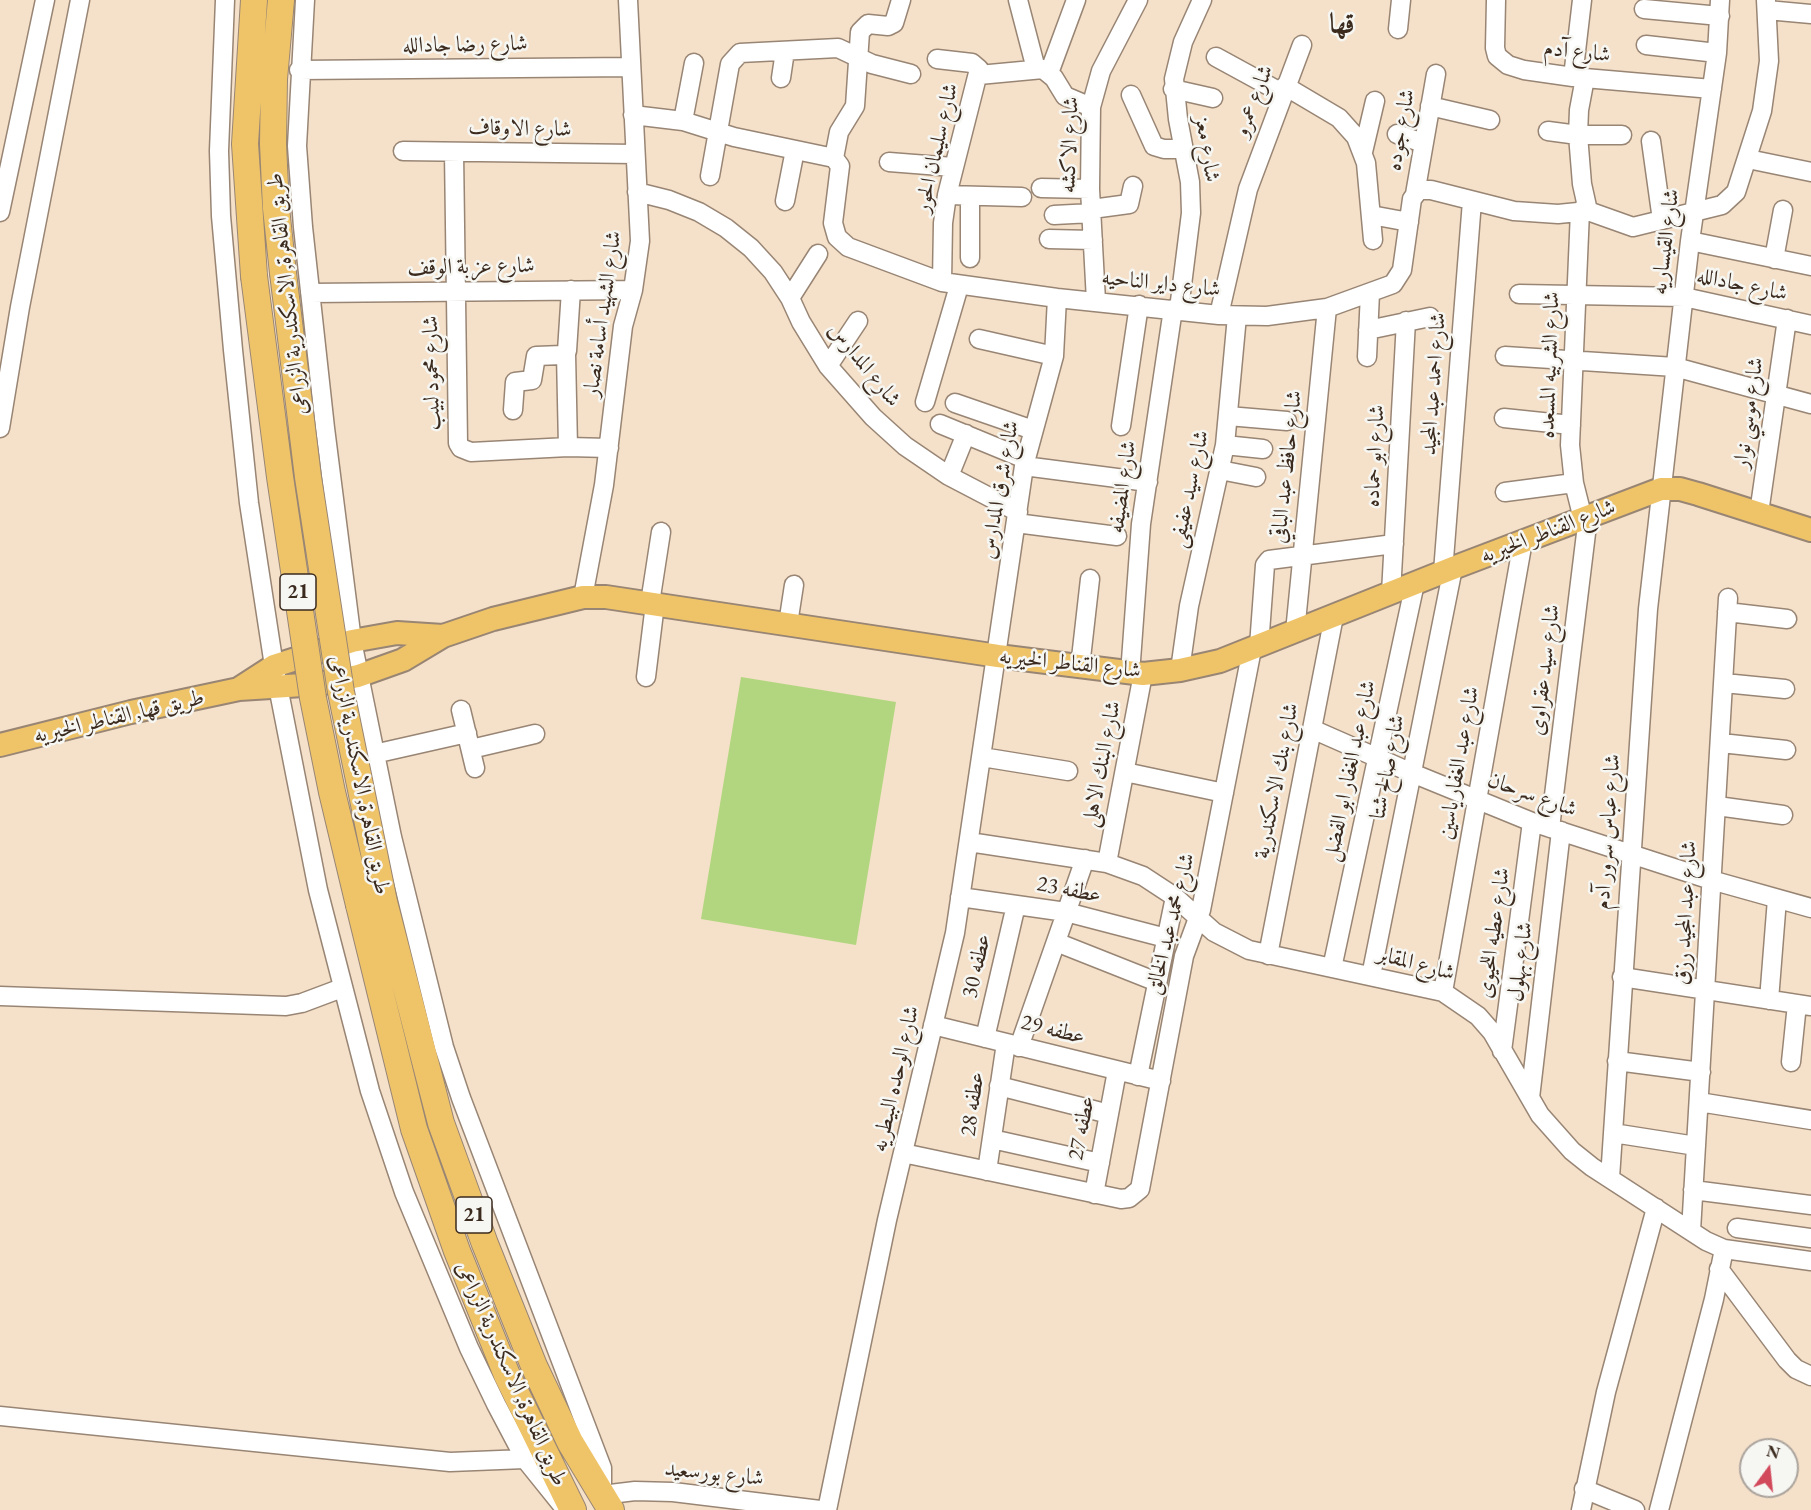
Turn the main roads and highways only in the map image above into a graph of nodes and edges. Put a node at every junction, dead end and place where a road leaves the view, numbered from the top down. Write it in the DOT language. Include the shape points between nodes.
graph roads {
  1 [pos="254,0"];
  2 [pos="281,0"];
  3 [pos="1811,530"];
  4 [pos="443,636"];
  5 [pos="276,676"];
  6 [pos="238,689"];
  7 [pos="0,745"];
  8 [pos="371,903"];
  9 [pos="607,1502"];
  10 [pos="573,1510"];
  1 -- 8 [label="highway, طريق القاهرة, الاسكندرية الزراعى / 21, bridge" via="244,144 255,276 280,477 313,698 332,792"];
  2 -- 8 [label="highway, طريق القاهرة, الاسكندرية الزراعى / 21, bridge" via="274,79 276,208 308,477"];
  3 -- 4 [label="main road, شارع القناطر الخيريه" via="1680,489 1661,489 1220,661 1137,674 606,597 583,597"];
  4 -- 5 [label="main road, شارع القناطر الخيريه" via="397,633 352,641"];
  4 -- 5 [label="main road, شارع القناطر الخيريه" via="403,660 358,676 319,684"];
  5 -- 6 [label="main road, شارع القناطر الخيريه"];
  6 -- 7 [label="main road, طريق قها, القناطر الخيريه"];
  8 -- 9 [label="highway, طريق القاهرة, الاسكندرية الزراعى / 21" via="441,1123 481,1233 534,1366 570,1442"];
  8 -- 10 [label="highway, طريق القاهرة, الاسكندرية الزراعى / 21" via="414,1129 507,1375"];
}
